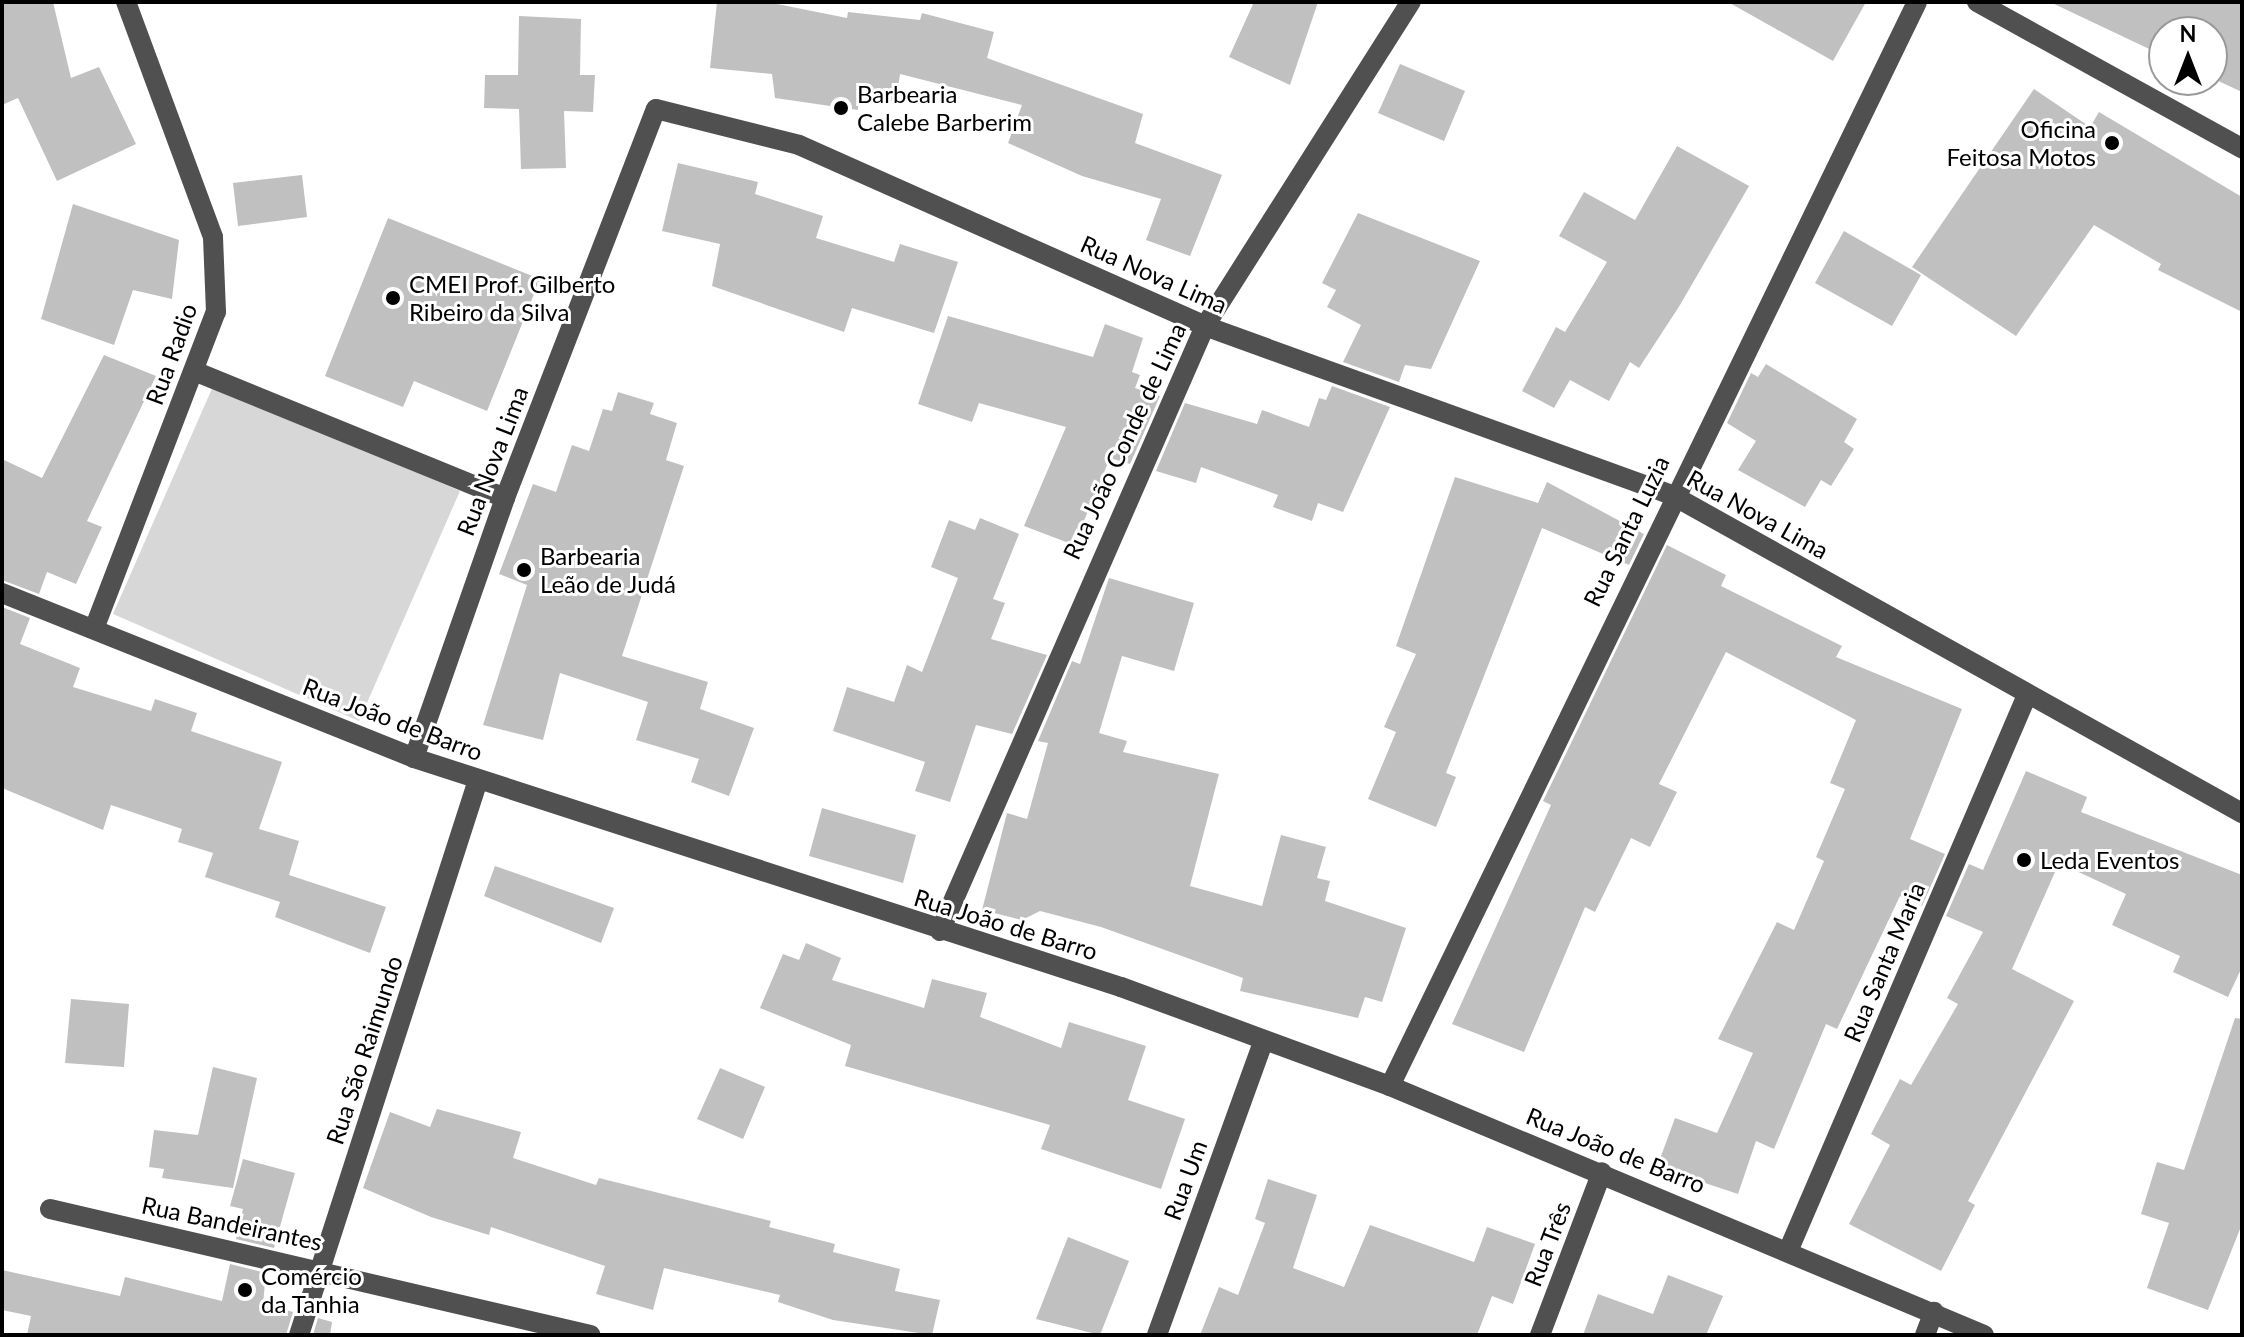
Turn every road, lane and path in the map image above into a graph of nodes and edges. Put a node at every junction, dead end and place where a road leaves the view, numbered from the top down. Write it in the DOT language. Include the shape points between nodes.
graph roads {
  1 [pos="126,2"];
  2 [pos="1411,2"];
  3 [pos="1917,2"];
  4 [pos="1977,2"];
  5 [pos="2242,148"];
  6 [pos="1205,326"];
  7 [pos="194,371"];
  8 [pos="1672,495"];
  9 [pos="505,498"];
  10 [pos="2,593"];
  11 [pos="94,629"];
  12 [pos="2027,695"];
  13 [pos="414,758"];
  14 [pos="478,780"];
  15 [pos="2242,813"];
  16 [pos="940,931"];
  17 [pos="1263,1042"];
  18 [pos="1390,1086"];
  19 [pos="1602,1172"];
  20 [pos="50,1209"];
  21 [pos="1789,1249"];
  22 [pos="321,1268"];
  23 [pos="1934,1312"];
  24 [pos="299,1335"];
  25 [pos="590,1335"];
  26 [pos="1157,1335"];
  27 [pos="1540,1335"];
  28 [pos="1925,1335"];
  29 [pos="1984,1335"];
  1 -- 7 [label="street, Rua Radio" via="213,237 216,312"];
  2 -- 6 [label="street, Rua João Conde de Lima"];
  3 -- 8 [label="street, Rua Santa Luzia"];
  4 -- 5 [label="street"];
  6 -- 8 [label="street, Rua Nova Lima"];
  6 -- 9 [label="street, Rua Nova Lima" via="799,145 656,109"];
  6 -- 16 [label="street, Rua João Conde de Lima"];
  7 -- 9 [label="street"];
  7 -- 11 [label="street, Rua Radio"];
  8 -- 12 [label="street, Rua Nova Lima"];
  8 -- 18 [label="street, Rua Santa Luzia"];
  9 -- 13 [label="street, Rua Nova Lima"];
  10 -- 11 [label="street, Rua João de Barro"];
  11 -- 13 [label="street, Rua João de Barro"];
  12 -- 15 [label="street, Rua Nova Lima"];
  12 -- 21 [label="street, Rua Santa Maria"];
  13 -- 14 [label="street, Rua João de Barro"];
  14 -- 16 [label="street, Rua João de Barro"];
  14 -- 22 [label="street, Rua São Raimundo"];
  16 -- 17 [label="street, Rua João de Barro" via="1121,987"];
  17 -- 18 [label="street, Rua João de Barro"];
  17 -- 26 [label="street, Rua Um"];
  18 -- 19 [label="street, Rua João de Barro"];
  19 -- 21 [label="street, Rua João de Barro"];
  19 -- 27 [label="street, Rua Três"];
  20 -- 22 [label="street, Rua Bandeirantes"];
  21 -- 23 [label="street, Rua João de Barro"];
  22 -- 24 [label="street, Rua São Raimundo"];
  22 -- 25 [label="street, Rua Bandeirantes"];
  23 -- 28 [label="street"];
  23 -- 29 [label="street, Rua João de Barro"];
}
